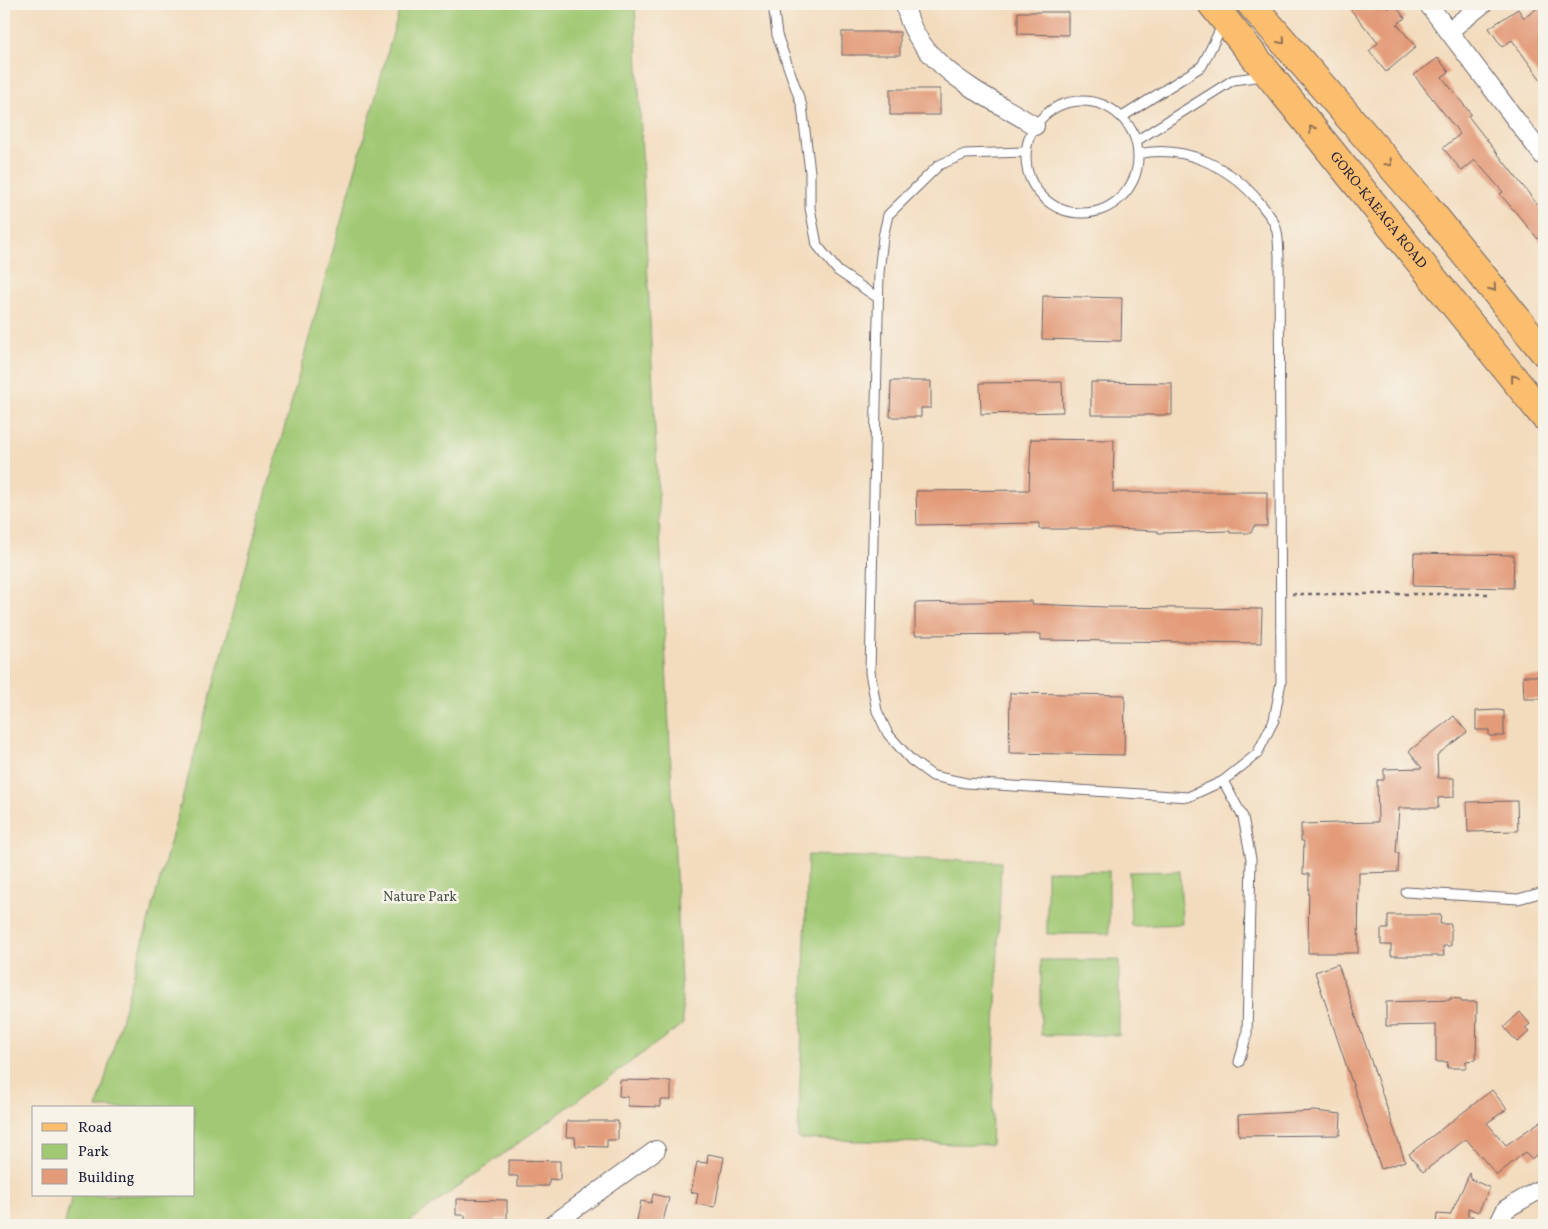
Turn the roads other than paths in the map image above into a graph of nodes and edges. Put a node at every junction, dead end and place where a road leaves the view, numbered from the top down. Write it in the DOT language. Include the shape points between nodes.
graph roads {
  1 [pos="773,4"];
  2 [pos="905,4"];
  3 [pos="1251,4"];
  4 [pos="1428,4"];
  5 [pos="1484,4"];
  6 [pos="1219,12"];
  7 [pos="1449,31"];
  8 [pos="1273,80"];
  9 [pos="1122,117"];
  10 [pos="1035,126"];
  11 [pos="1136,140"];
  12 [pos="1026,152"];
  13 [pos="1138,154"];
  14 [pos="1544,157"];
  15 [pos="878,298"];
  16 [pos="1544,352"];
  17 [pos="1544,416"];
  18 [pos="1223,781"];
  19 [pos="1406,892"];
  20 [pos="1544,892"];
  21 [pos="1240,1062"];
  22 [pos="656,1150"];
  23 [pos="1544,1187"];
  24 [pos="552,1225"];
  25 [pos="1498,1225"];
  1 -- 15 [label="lane" via="777,35 802,106 816,245 838,272"];
  2 -- 10 [label="street" via="914,30 942,68"];
  3 -- 16 [label="main road, one-way" via="1426,206"];
  4 -- 7 [label="street"];
  5 -- 7 [label="street"];
  6 -- 8 [label="main road, GORO-KAEAGA ROAD"];
  6 -- 9 [label="lane" via="1202,66"];
  7 -- 14 [label="street"];
  8 -- 11 [label="lane" via="1262,75 1233,80"];
  17 -- 8 [label="main road, GORO-KAEAGA ROAD, one-way"];
  9 -- 10 [label="lane" via="1098,103 1070,102 1044,115"];
  9 -- 11 [label="lane"];
  10 -- 12 [label="lane"];
  11 -- 13 [label="lane"];
  12 -- 13 [label="lane" via="1031,180 1038,192 1060,209 1074,212 1102,209 1115,203 1125,193 1137,168"];
  12 -- 15 [label="lane" via="965,154 939,165 888,215"];
  13 -- 18 [label="lane" via="1176,152 1217,167 1239,180 1277,229 1281,682 1274,720 1257,754"];
  15 -- 18 [label="lane" via="870,672 877,712 888,734 911,760 933,776 966,783 1188,797"];
  18 -- 21 [label="lane" via="1243,817 1251,859 1247,1034"];
  19 -- 20 [label="lane" via="1518,899"];
  22 -- 24 [label="street"];
  23 -- 25 [label="street" via="1506,1209"];
}
